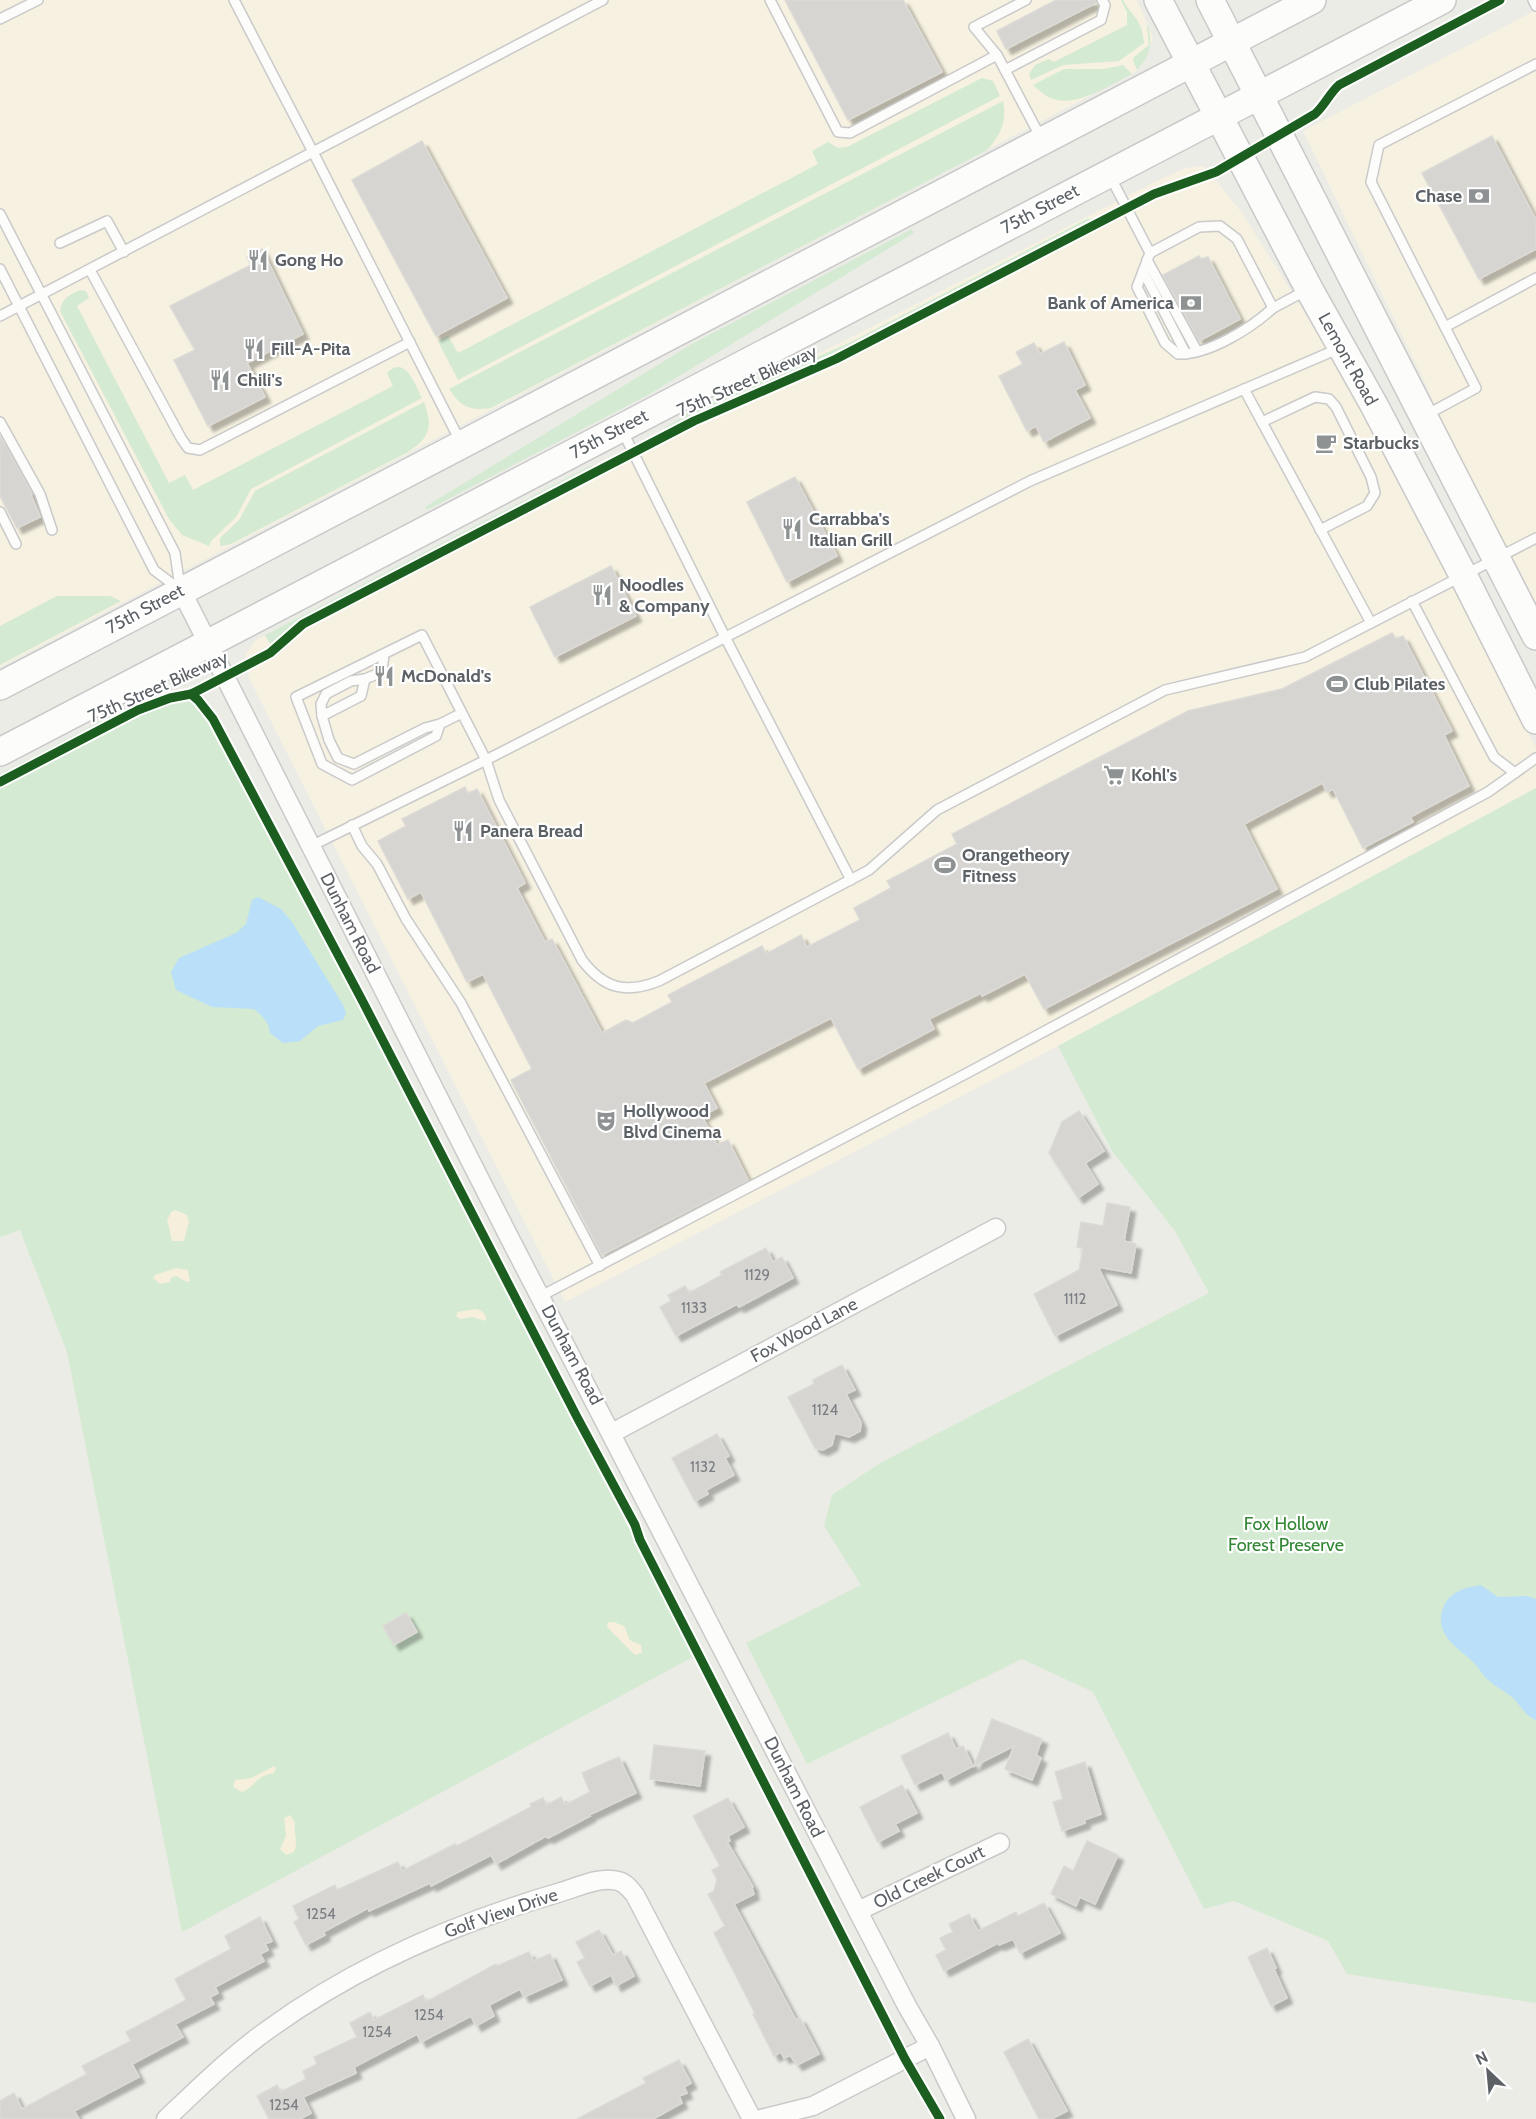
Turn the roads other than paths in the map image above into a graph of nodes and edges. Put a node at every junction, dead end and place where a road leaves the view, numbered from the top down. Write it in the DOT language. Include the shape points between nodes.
graph roads {
  1 [pos="38,0"];
  2 [pos="234,0"];
  3 [pos="603,0"];
  4 [pos="770,0"];
  5 [pos="1026,0"];
  6 [pos="1102,0"];
  7 [pos="1158,0"];
  8 [pos="1210,0"];
  9 [pos="1312,0"];
  10 [pos="1442,0"];
  11 [pos="1533,0"];
  12 [pos="1536,6"];
  13 [pos="0,20"];
  14 [pos="1231,42"];
  15 [pos="997,55"];
  16 [pos="1189,63"];
  17 [pos="1536,64"];
  18 [pos="1005,70"];
  19 [pos="1260,95"];
  20 [pos="1219,116"];
  21 [pos="1042,142"];
  22 [pos="314,152"];
  23 [pos="1108,173"];
  24 [pos="0,214"];
  25 [pos="60,243"];
  26 [pos="124,252"];
  27 [pos="1149,257"];
  28 [pos="0,269"];
  29 [pos="90,270"];
  30 [pos="1536,278"];
  31 [pos="1309,289"];
  32 [pos="42,295"];
  33 [pos="20,306"];
  34 [pos="1273,308"];
  35 [pos="0,316"];
  36 [pos="1445,327"];
  37 [pos="410,342"];
  38 [pos="1341,348"];
  39 [pos="1197,351"];
  40 [pos="1244,389"];
  41 [pos="1424,417"];
  42 [pos="0,422"];
  43 [pos="1262,422"];
  44 [pos="621,428"];
  45 [pos="461,444"];
  46 [pos="0,512"];
  47 [pos="52,530"];
  48 [pos="1320,530"];
  49 [pos="1536,538"];
  50 [pos="16,544"];
  51 [pos="1497,558"];
  52 [pos="1464,575"];
  53 [pos="181,590"];
  54 [pos="1412,602"];
  55 [pos="1371,623"];
  56 [pos="1536,636"];
  57 [pos="725,637"];
  58 [pos="208,645"];
  59 [pos="384,654"];
  60 [pos="365,679"];
  61 [pos="0,686"];
  62 [pos="462,713"];
  63 [pos="322,716"];
  64 [pos="1536,720"];
  65 [pos="440,724"];
  66 [pos="0,752"];
  67 [pos="1536,758"];
  68 [pos="486,760"];
  69 [pos="1515,773"];
  70 [pos="352,825"];
  71 [pos="311,846"];
  72 [pos="850,880"];
  73 [pos="996,1228"];
  74 [pos="600,1266"];
  75 [pos="541,1296"];
  76 [pos="612,1433"];
  77 [pos="1000,1843"];
  78 [pos="858,1911"];
  79 [pos="930,2046"];
  80 [pos="166,2119"];
  81 [pos="752,2119"];
  82 [pos="761,2119"];
  83 [pos="966,2119"];
  1 -- 13 [label="lane"];
  2 -- 22 [label="lane"];
  3 -- 22 [label="lane"];
  4 -- 15 [label="lane" via="838,132 850,133"];
  5 -- 15 [label="lane" via="974,27"];
  6 -- 18 [label="lane" via="1105,5 1101,20"];
  7 -- 16 [label="main road, Lemont Road"];
  8 -- 14 [label="main road"];
  9 -- 14 [label="main road, 75th Street"];
  10 -- 19 [label="main road, 75th Street"];
  11 -- 12 [label="lane"];
  14 -- 16 [label="main road, 75th Street"];
  14 -- 19 [label="main road"];
  15 -- 18 [label="lane"];
  16 -- 20 [label="main road, Lemont Road"];
  16 -- 21 [label="main road, 75th Street"];
  17 -- 36 [label="lane" via="1379,145 1371,182"];
  18 -- 21 [label="lane"];
  19 -- 20 [label="main road, 75th Street"];
  19 -- 41 [label="main road"];
  20 -- 23 [label="main road, 75th Street"];
  20 -- 31 [label="main road, Lemont Road"];
  21 -- 45 [label="main road, 75th Street"];
  22 -- 26 [label="lane"];
  22 -- 37 [label="lane"];
  23 -- 27 [label="lane"];
  23 -- 44 [label="main road, 75th Street"];
  24 -- 32 [label="lane"];
  25 -- 26 [label="lane" via="107,221"];
  26 -- 29 [label="lane"];
  27 -- 34 [label="lane" via="1199,227 1220,226 1237,239"];
  27 -- 39 [label="lane"];
  27 -- 39 [label="lane" via="1137,287 1165,343 1178,354"];
  28 -- 33 [label="lane"];
  29 -- 32 [label="lane"];
  29 -- 37 [label="lane" via="188,448 200,450"];
  30 -- 36 [label="lane"];
  31 -- 34 [label="lane"];
  31 -- 38 [label="main road, Lemont Road"];
  32 -- 33 [label="lane"];
  32 -- 53 [label="lane" via="175,553"];
  33 -- 35 [label="lane"];
  33 -- 53 [label="lane" via="154,570"];
  34 -- 39 [label="lane" via="1258,321"];
  36 -- 41 [label="lane" via="1476,388"];
  37 -- 45 [label="lane"];
  38 -- 40 [label="lane"];
  38 -- 52 [label="main road, Lemont Road"];
  40 -- 43 [label="lane"];
  40 -- 57 [label="lane" via="1030,481"];
  41 -- 51 [label="main road"];
  42 -- 47 [label="lane" via="40,494"];
  43 -- 48 [label="lane"];
  43 -- 48 [label="lane" via="1315,397 1329,399 1336,407 1375,493 1367,506"];
  44 -- 57 [label="lane"];
  44 -- 58 [label="main road, 75th Street"];
  45 -- 53 [label="main road, 75th Street"];
  46 -- 50 [label="lane"];
  48 -- 55 [label="lane"];
  49 -- 51 [label="lane"];
  51 -- 52 [label="lane"];
  51 -- 56 [label="main road"];
  52 -- 54 [label="lane"];
  52 -- 64 [label="main road, Lemont Road"];
  53 -- 58 [label="street, Dunham Road"];
  53 -- 61 [label="main road, 75th Street"];
  54 -- 55 [label="lane"];
  54 -- 69 [label="lane" via="1494,757"];
  55 -- 72 [label="lane" via="1305,657 1165,690 937,810 869,870"];
  57 -- 68 [label="lane"];
  57 -- 72 [label="lane"];
  58 -- 66 [label="main road, 75th Street"];
  58 -- 71 [label="street, Dunham Road"];
  59 -- 60 [label="lane" via="382,672"];
  59 -- 62 [label="lane" via="422,634"];
  59 -- 65 [label="lane" via="296,697 322,764 352,780 436,736"];
  60 -- 63 [label="lane" via="361,696"];
  60 -- 63 [label="lane" via="351,681 327,694 321,704"];
  62 -- 65 [label="lane"];
  62 -- 68 [label="lane"];
  63 -- 65 [label="lane" via="338,758 354,764"];
  67 -- 69 [label="lane"];
  68 -- 70 [label="lane"];
  68 -- 72 [label="lane" via="499,800 582,960 608,984 643,987 660,981"];
  69 -- 74 [label="lane" via="1488,792"];
  70 -- 71 [label="lane"];
  70 -- 74 [label="lane" via="406,919 461,1003"];
  71 -- 75 [label="street, Dunham Road"];
  73 -- 76 [label="street, Fox Wood Lane"];
  74 -- 75 [label="lane"];
  75 -- 76 [label="street, Dunham Road"];
  76 -- 78 [label="street, Dunham Road"];
  77 -- 78 [label="street, Old Creek Court"];
  78 -- 79 [label="street, Dunham Road"];
  79 -- 82 [label="street" via="813,2106"];
  79 -- 83 [label="street, Dunham Road"];
  80 -- 81 [label="street, Golf View Drive" via="243,2048 357,1974 484,1917 611,1880 620,1881 635,1895"];
}
